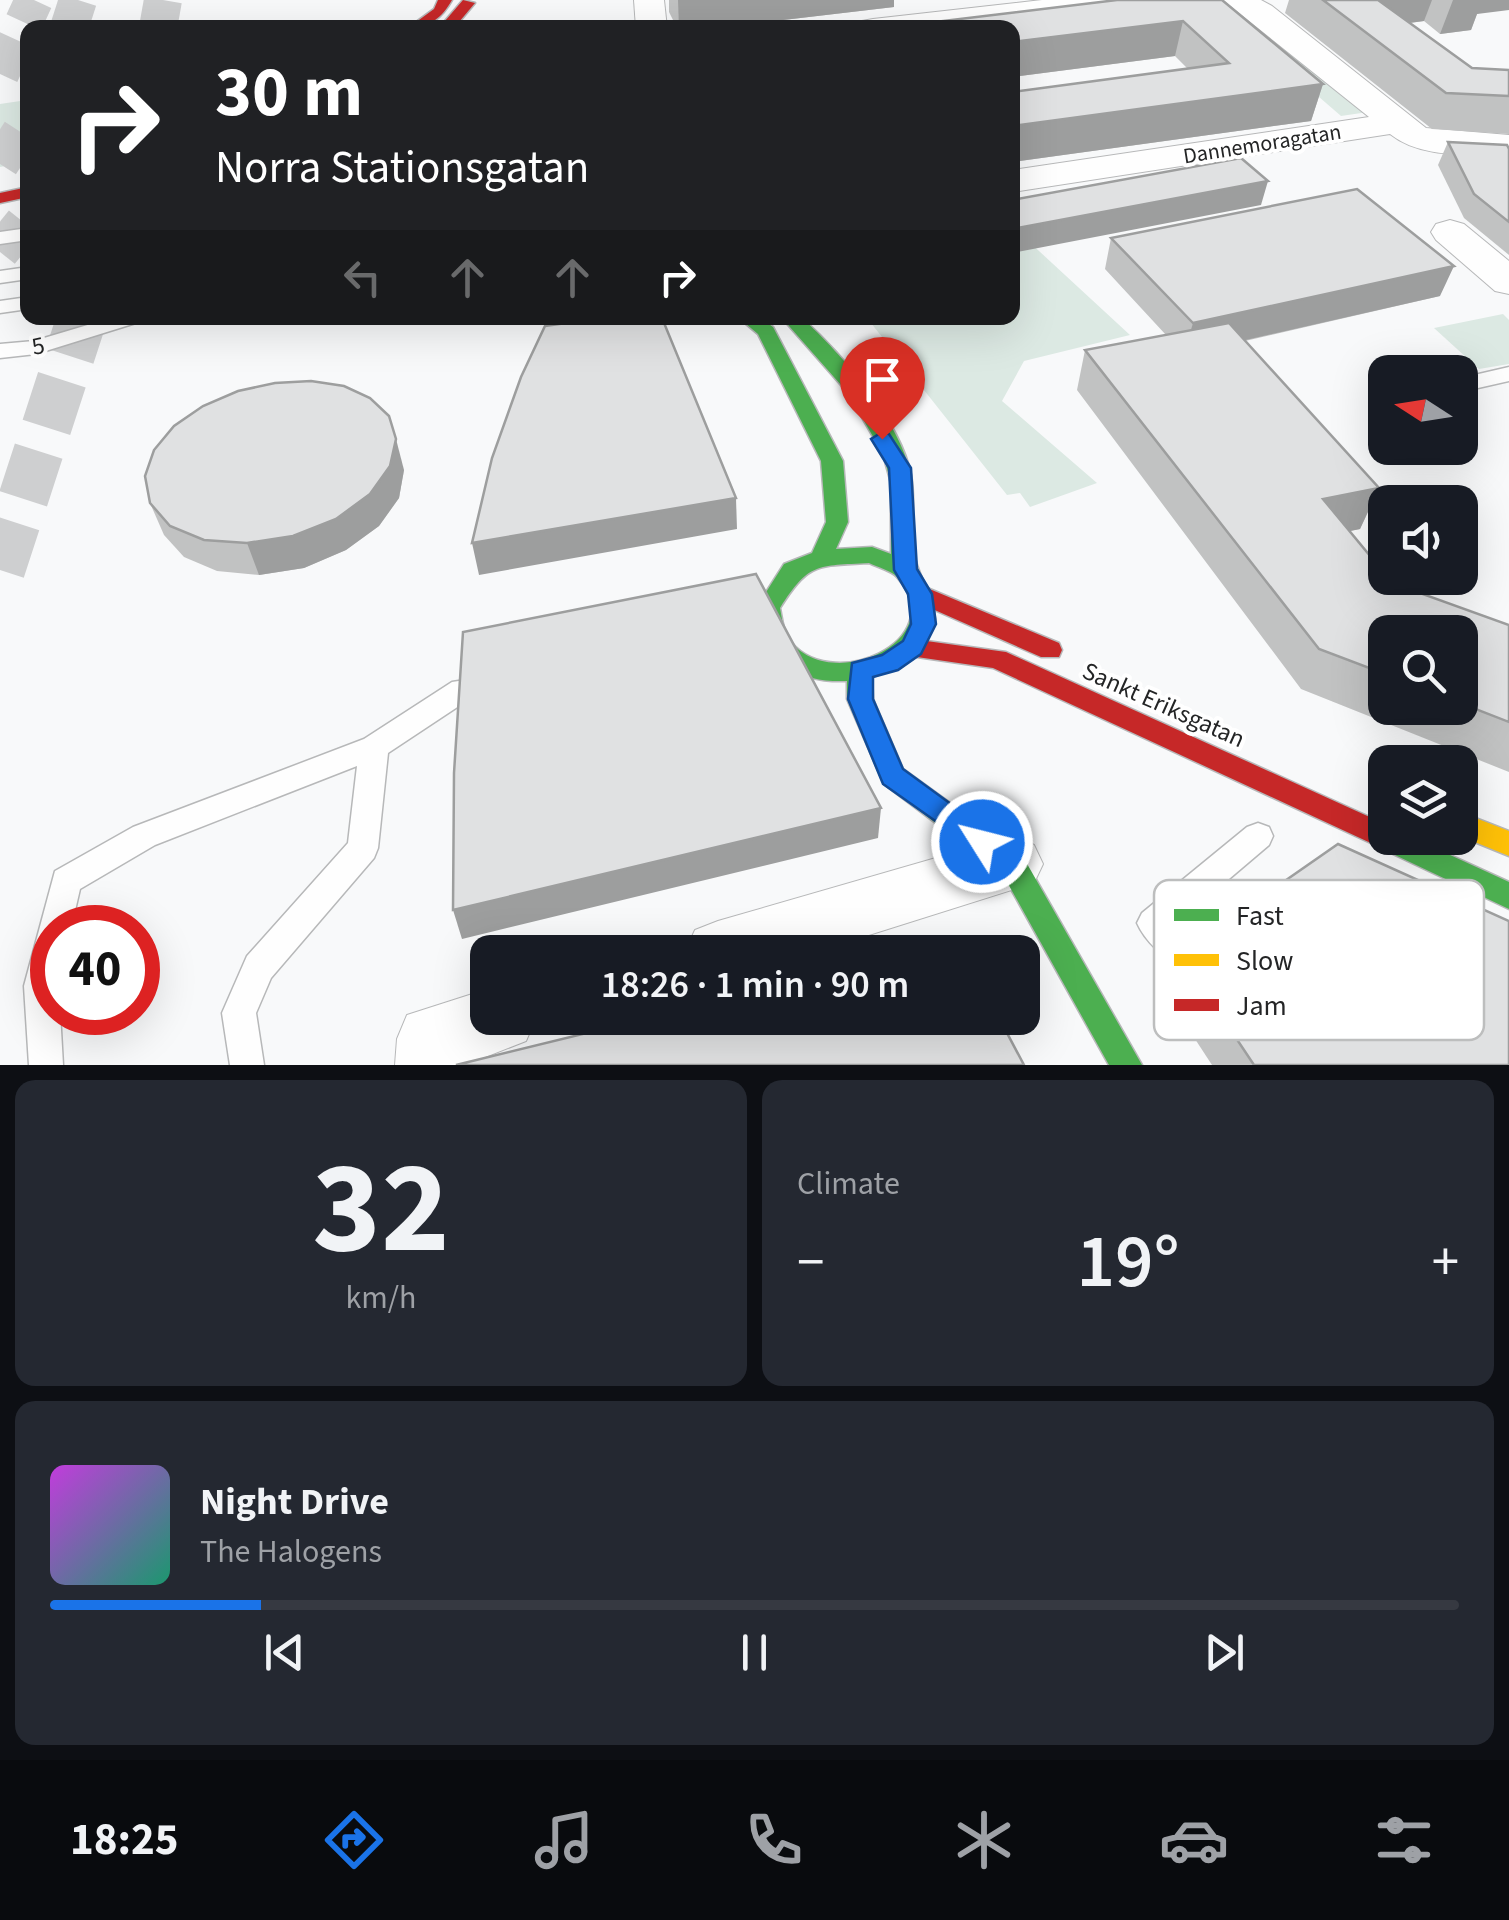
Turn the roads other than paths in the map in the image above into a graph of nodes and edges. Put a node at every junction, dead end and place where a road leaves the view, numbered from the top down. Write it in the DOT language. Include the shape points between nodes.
graph roads {
  1 [pos="1280,0"];
  2 [pos="461,1"];
  3 [pos="1232,4"];
  4 [pos="1134,8"];
  5 [pos="425,20"];
  6 [pos="977,20"];
  7 [pos="1020,30"];
  8 [pos="1294,80"];
  9 [pos="1323,105"];
  10 [pos="1395,124"];
  11 [pos="1352,130"];
  12 [pos="1509,146"];
  13 [pos="1020,180"];
  14 [pos="1450,232"];
  15 [pos="1509,282"];
  16 [pos="109,325"];
  17 [pos="757,325"];
  18 [pos="799,325"];
  19 [pos="0,351"];
  20 [pos="1509,374"];
  21 [pos="1478,381"];
  22 [pos="821,558"];
  23 [pos="905,570"];
  24 [pos="920,594"];
  25 [pos="768,608"];
  26 [pos="734,620"];
  27 [pos="912,648"];
  28 [pos="1069,659"];
  29 [pos="809,666"];
  30 [pos="860,670"];
  31 [pos="514,686"];
  32 [pos="824,694"];
  33 [pos="374,747"];
  34 [pos="859,756"];
  35 [pos="1368,829"];
  36 [pos="1478,831"];
  37 [pos="1258,836"];
  38 [pos="1509,844"];
  39 [pos="1424,855"];
  40 [pos="1012,864"];
  41 [pos="1205,880"];
  42 [pos="1476,880"];
  43 [pos="1484,884"];
  44 [pos="1509,896"];
  45 [pos="60,905"];
  46 [pos="775,935"];
  47 [pos="470,1033"];
  48 [pos="44,1035"];
  49 [pos="430,1052"];
  50 [pos="46,1065"];
  51 [pos="247,1065"];
  52 [pos="1126,1065"];
  1 -- 3 [label="street"];
  2 -- 5 [label="main road"];
  3 -- 8 [label="street"];
  3 -- 10 [label="street" via="1261,12"];
  4 -- 6 [label="street"];
  4 -- 7 [label="street"];
  9 -- 11 [label="street"];
  10 -- 11 [label="street, Dannemoragatan"];
  10 -- 12 [label="street, Dannemoragatan" via="1439,142"];
  11 -- 13 [label="street, Dannemoragatan"];
  14 -- 15 [label="street"];
  16 -- 19 [label="lane, 5"];
  17 -- 22 [label="main road" via="832,460 837,522"];
  18 -- 23 [label="main road" via="824,347 900,468"];
  20 -- 21 [label="lane"];
  22 -- 23 [label="main road" via="872,555"];
  22 -- 25 [label="main road" via="792,570"];
  23 -- 24 [label="main road"];
  24 -- 27 [label="main road" via="924,624"];
  24 -- 28 [label="main road, Sankt Eriksgatan"];
  25 -- 26 [label="lane"];
  25 -- 29 [label="main road" via="779,645"];
  27 -- 30 [label="main road"];
  27 -- 35 [label="main road, Sankt Eriksgatan" via="997,659"];
  29 -- 30 [label="main road"];
  29 -- 32 [label="main road"];
  30 -- 40 [label="main road" via="860,699 893,776"];
  31 -- 33 [label="lane" via="462,690"];
  33 -- 45 [label="lane" via="144,836 66,880"];
  33 -- 51 [label="lane" via="363,848 259,967 239,1013"];
  34 -- 40 [label="main road" via="878,788"];
  36 -- 38 [label="main road"];
  37 -- 41 [label="lane"];
  39 -- 42 [label="main road, Sankt Eriksgatan"];
  40 -- 46 [label="street"];
  40 -- 52 [label="main road"];
  43 -- 44 [label="main road, Sankt Eriksgatan"];
  47 -- 49 [label="street"];
  48 -- 50 [label="lane"];
}
